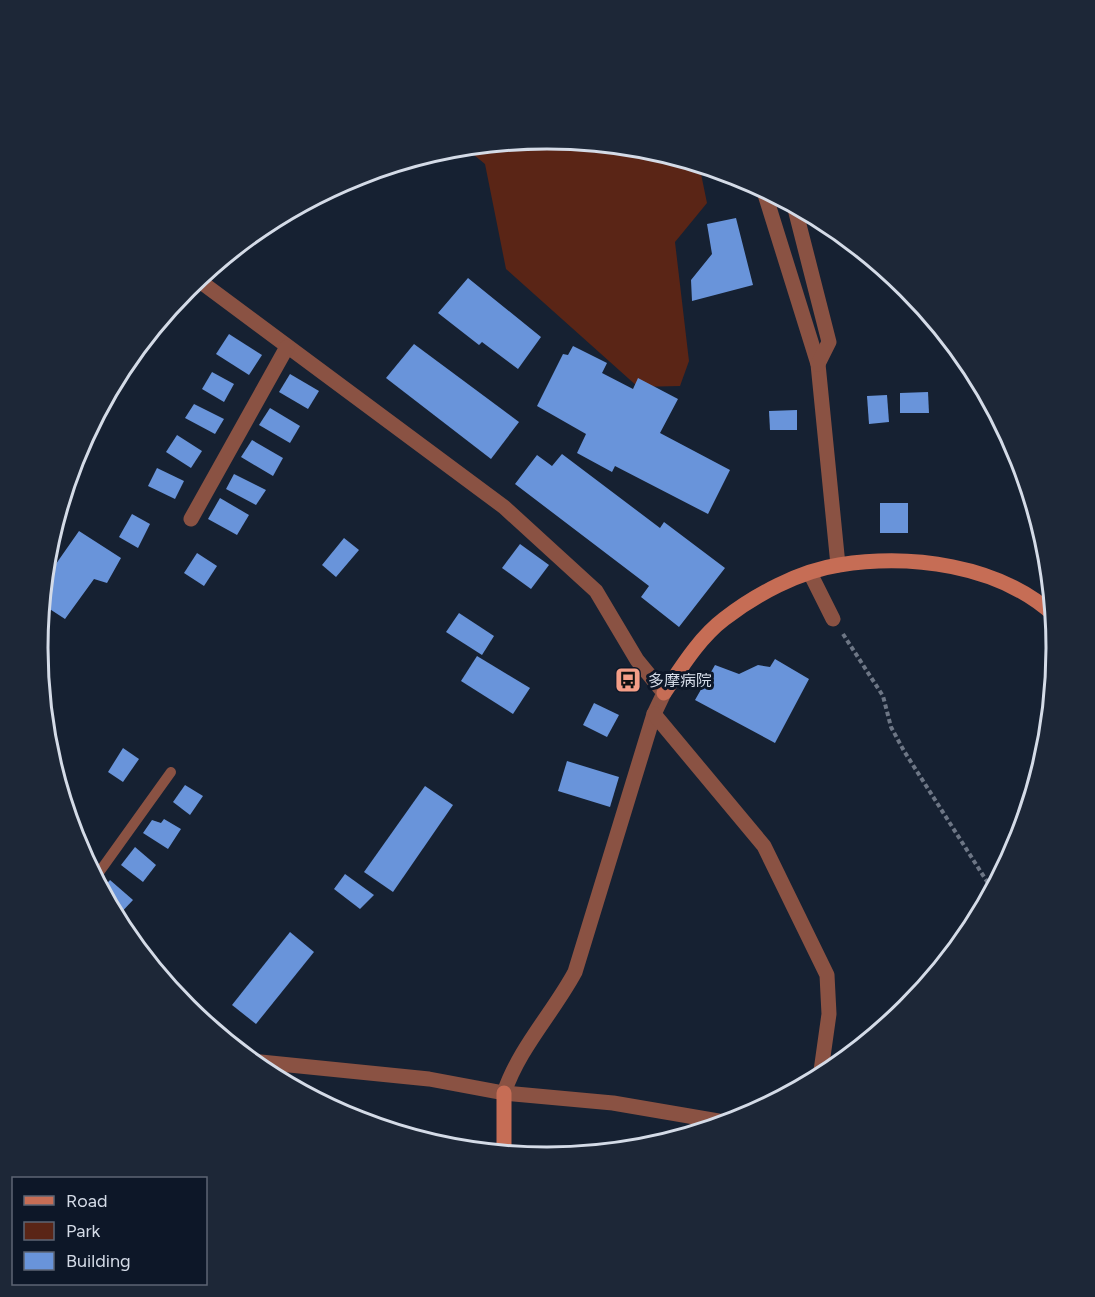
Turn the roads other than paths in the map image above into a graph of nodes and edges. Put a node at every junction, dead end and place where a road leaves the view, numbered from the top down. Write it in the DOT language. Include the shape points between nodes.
graph roads {
  1 [pos="767,200"];
  2 [pos="797,216"];
  3 [pos="205,285"];
  4 [pos="287,347"];
  5 [pos="818,364"];
  6 [pos="191,519"];
  7 [pos="838,565"];
  8 [pos="810,573"];
  9 [pos="1045,609"];
  10 [pos="833,619"];
  11 [pos="664,693"];
  12 [pos="654,714"];
  13 [pos="171,772"];
  14 [pos="101,870"];
  15 [pos="269,1063"];
  16 [pos="822,1066"];
  17 [pos="504,1093"];
  18 [pos="710,1120"];
  19 [pos="504,1146"];
  1 -- 5 [label="street"];
  2 -- 5 [label="street" via="830,342"];
  3 -- 4 [label="street"];
  4 -- 6 [label="street"];
  4 -- 11 [label="street" via="504,507 596,591 637,660"];
  5 -- 7 [label="street"];
  7 -- 8 [label="street"];
  7 -- 9 [label="street" via="936,563 1009,586"];
  8 -- 10 [label="street"];
  8 -- 11 [label="street" via="767,591 723,620 693,652"];
  11 -- 12 [label="street"];
  12 -- 16 [label="street" via="764,846 828,975 829,1014"];
  12 -- 17 [label="street" via="575,972 512,1068"];
  13 -- 14 [label="lane"];
  15 -- 17 [label="street" via="429,1080"];
  17 -- 18 [label="street" via="613,1103"];
  17 -- 19 [label="street"];
}
